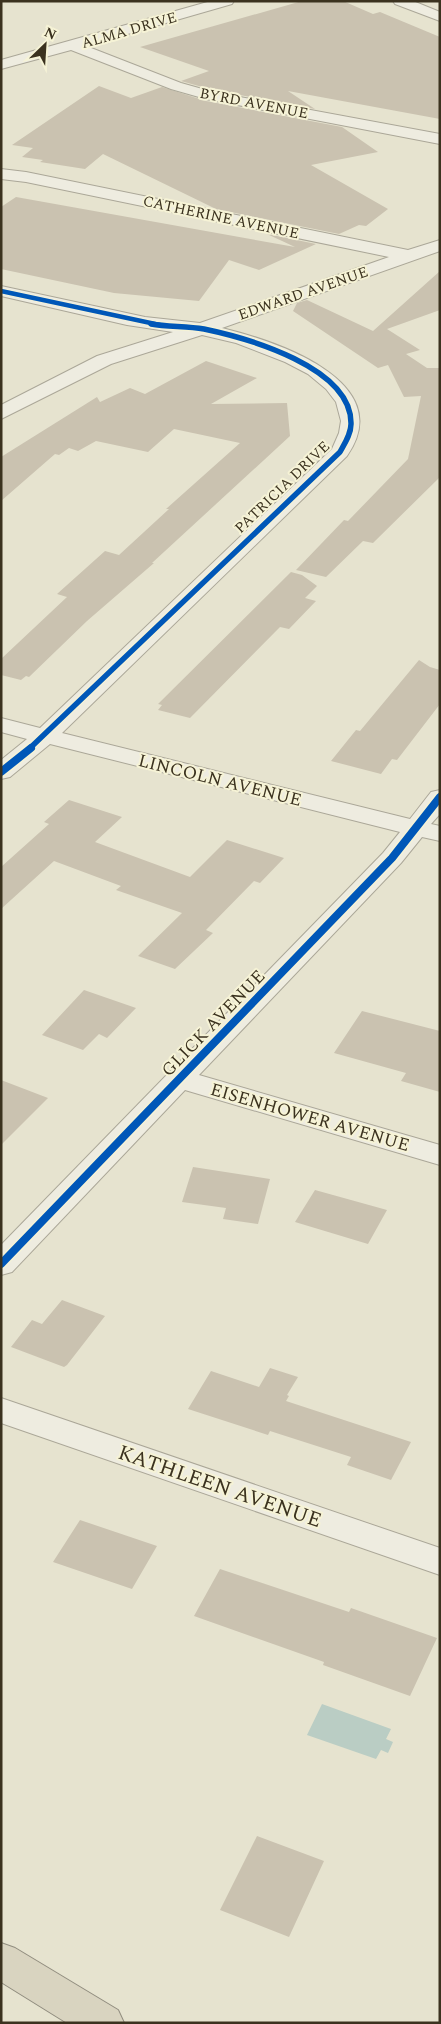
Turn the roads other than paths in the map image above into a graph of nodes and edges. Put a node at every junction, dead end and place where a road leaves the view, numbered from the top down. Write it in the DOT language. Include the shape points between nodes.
graph roads {
  1 [pos="227,1"];
  2 [pos="400,1"];
  3 [pos="440,17"];
  4 [pos="74,46"];
  5 [pos="1,65"];
  6 [pos="440,139"];
  7 [pos="1,174"];
  8 [pos="440,245"];
  9 [pos="409,256"];
  10 [pos="440,262"];
  11 [pos="1,291"];
  12 [pos="201,329"];
  13 [pos="1,413"];
  14 [pos="1,725"];
  15 [pos="45,736"];
  16 [pos="1,772"];
  17 [pos="440,797"];
  18 [pos="428,831"];
  19 [pos="180,1079"];
  20 [pos="440,1155"];
  21 [pos="1,1264"];
  22 [pos="1,1410"];
  23 [pos="440,1562"];
  24 [pos="1,1962"];
  25 [pos="104,2023"];
  1 -- 4 [label="street, ALMA DRIVE"];
  2 -- 3 [label="street"];
  4 -- 5 [label="street, ALMA DRIVE"];
  4 -- 6 [label="street, BYRD AVENUE" via="176,86 211,96"];
  7 -- 9 [label="street, CATHERINE AVENUE"];
  8 -- 9 [label="street, EDWARD AVENUE"];
  9 -- 10 [label="street, CATHERINE AVENUE"];
  9 -- 12 [label="street, EDWARD AVENUE"];
  11 -- 12 [label="street, PATRICIA DRIVE" via="147,324"];
  12 -- 13 [label="street, EDWARD AVENUE" via="104,360"];
  12 -- 15 [label="street, PATRICIA DRIVE" via="260,344 324,377 348,404 351,431 340,452"];
  14 -- 15 [label="street, LINCOLN AVENUE"];
  15 -- 16 [label="street, PATRICIA DRIVE"];
  15 -- 18 [label="street, LINCOLN AVENUE"];
  17 -- 18 [label="street, GLICK AVENUE"];
  18 -- 19 [label="street, GLICK AVENUE" via="392,858"];
  19 -- 20 [label="street, EISENHOWER AVENUE"];
  19 -- 21 [label="street, GLICK AVENUE"];
  22 -- 23 [label="street, KATHLEEN AVENUE"];
  24 -- 25 [label="highway"];
}
